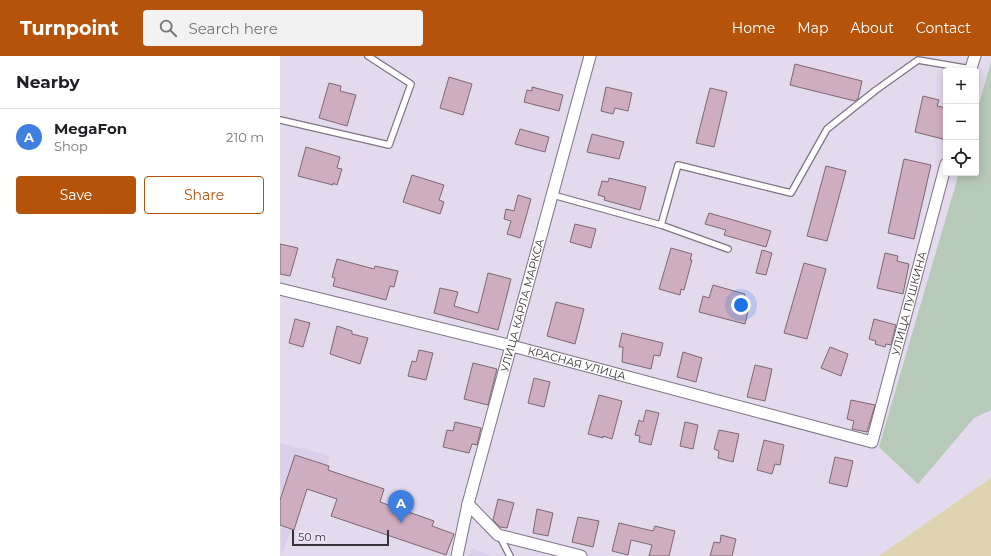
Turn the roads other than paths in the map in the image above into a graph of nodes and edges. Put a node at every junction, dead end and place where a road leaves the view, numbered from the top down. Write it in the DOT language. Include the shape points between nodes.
graph roads {
  1 [pos="368,56"];
  2 [pos="590,56"];
  3 [pos="975,56"];
  4 [pos="960,68"];
  5 [pos="972,68"];
  6 [pos="280,120"];
  7 [pos="943,175"];
  8 [pos="552,194"];
  9 [pos="661,225"];
  10 [pos="728,248"];
  11 [pos="280,289"];
  12 [pos="512,346"];
  13 [pos="872,442"];
  14 [pos="468,504"];
  15 [pos="498,535"];
  16 [pos="457,556"];
  17 [pos="510,556"];
  18 [pos="581,556"];
  1 -- 6 [label="lane" via="411,84 389,145"];
  2 -- 8 [label="street, УЛИЦА КАРЛА МАРКСА"];
  3 -- 5 [label="street"];
  4 -- 9 [label="lane" via="918,60 876,90 827,129 791,194 678,165"];
  7 -- 13 [label="street, УЛИЦА ПУШКИНА"];
  8 -- 9 [label="lane"];
  8 -- 12 [label="street, УЛИЦА КАРЛА МАРКСА"];
  9 -- 10 [label="lane"];
  11 -- 12 [label="street, КРАСНАЯ УЛИЦА"];
  12 -- 13 [label="street, КРАСНАЯ УЛИЦА"];
  12 -- 14 [label="street, УЛИЦА КАРЛА МАРКСА"];
  14 -- 15 [label="street"];
  14 -- 16 [label="street, УЛИЦА КАРЛА МАРКСА"];
  15 -- 17 [label="lane"];
  15 -- 18 [label="street"];
}
